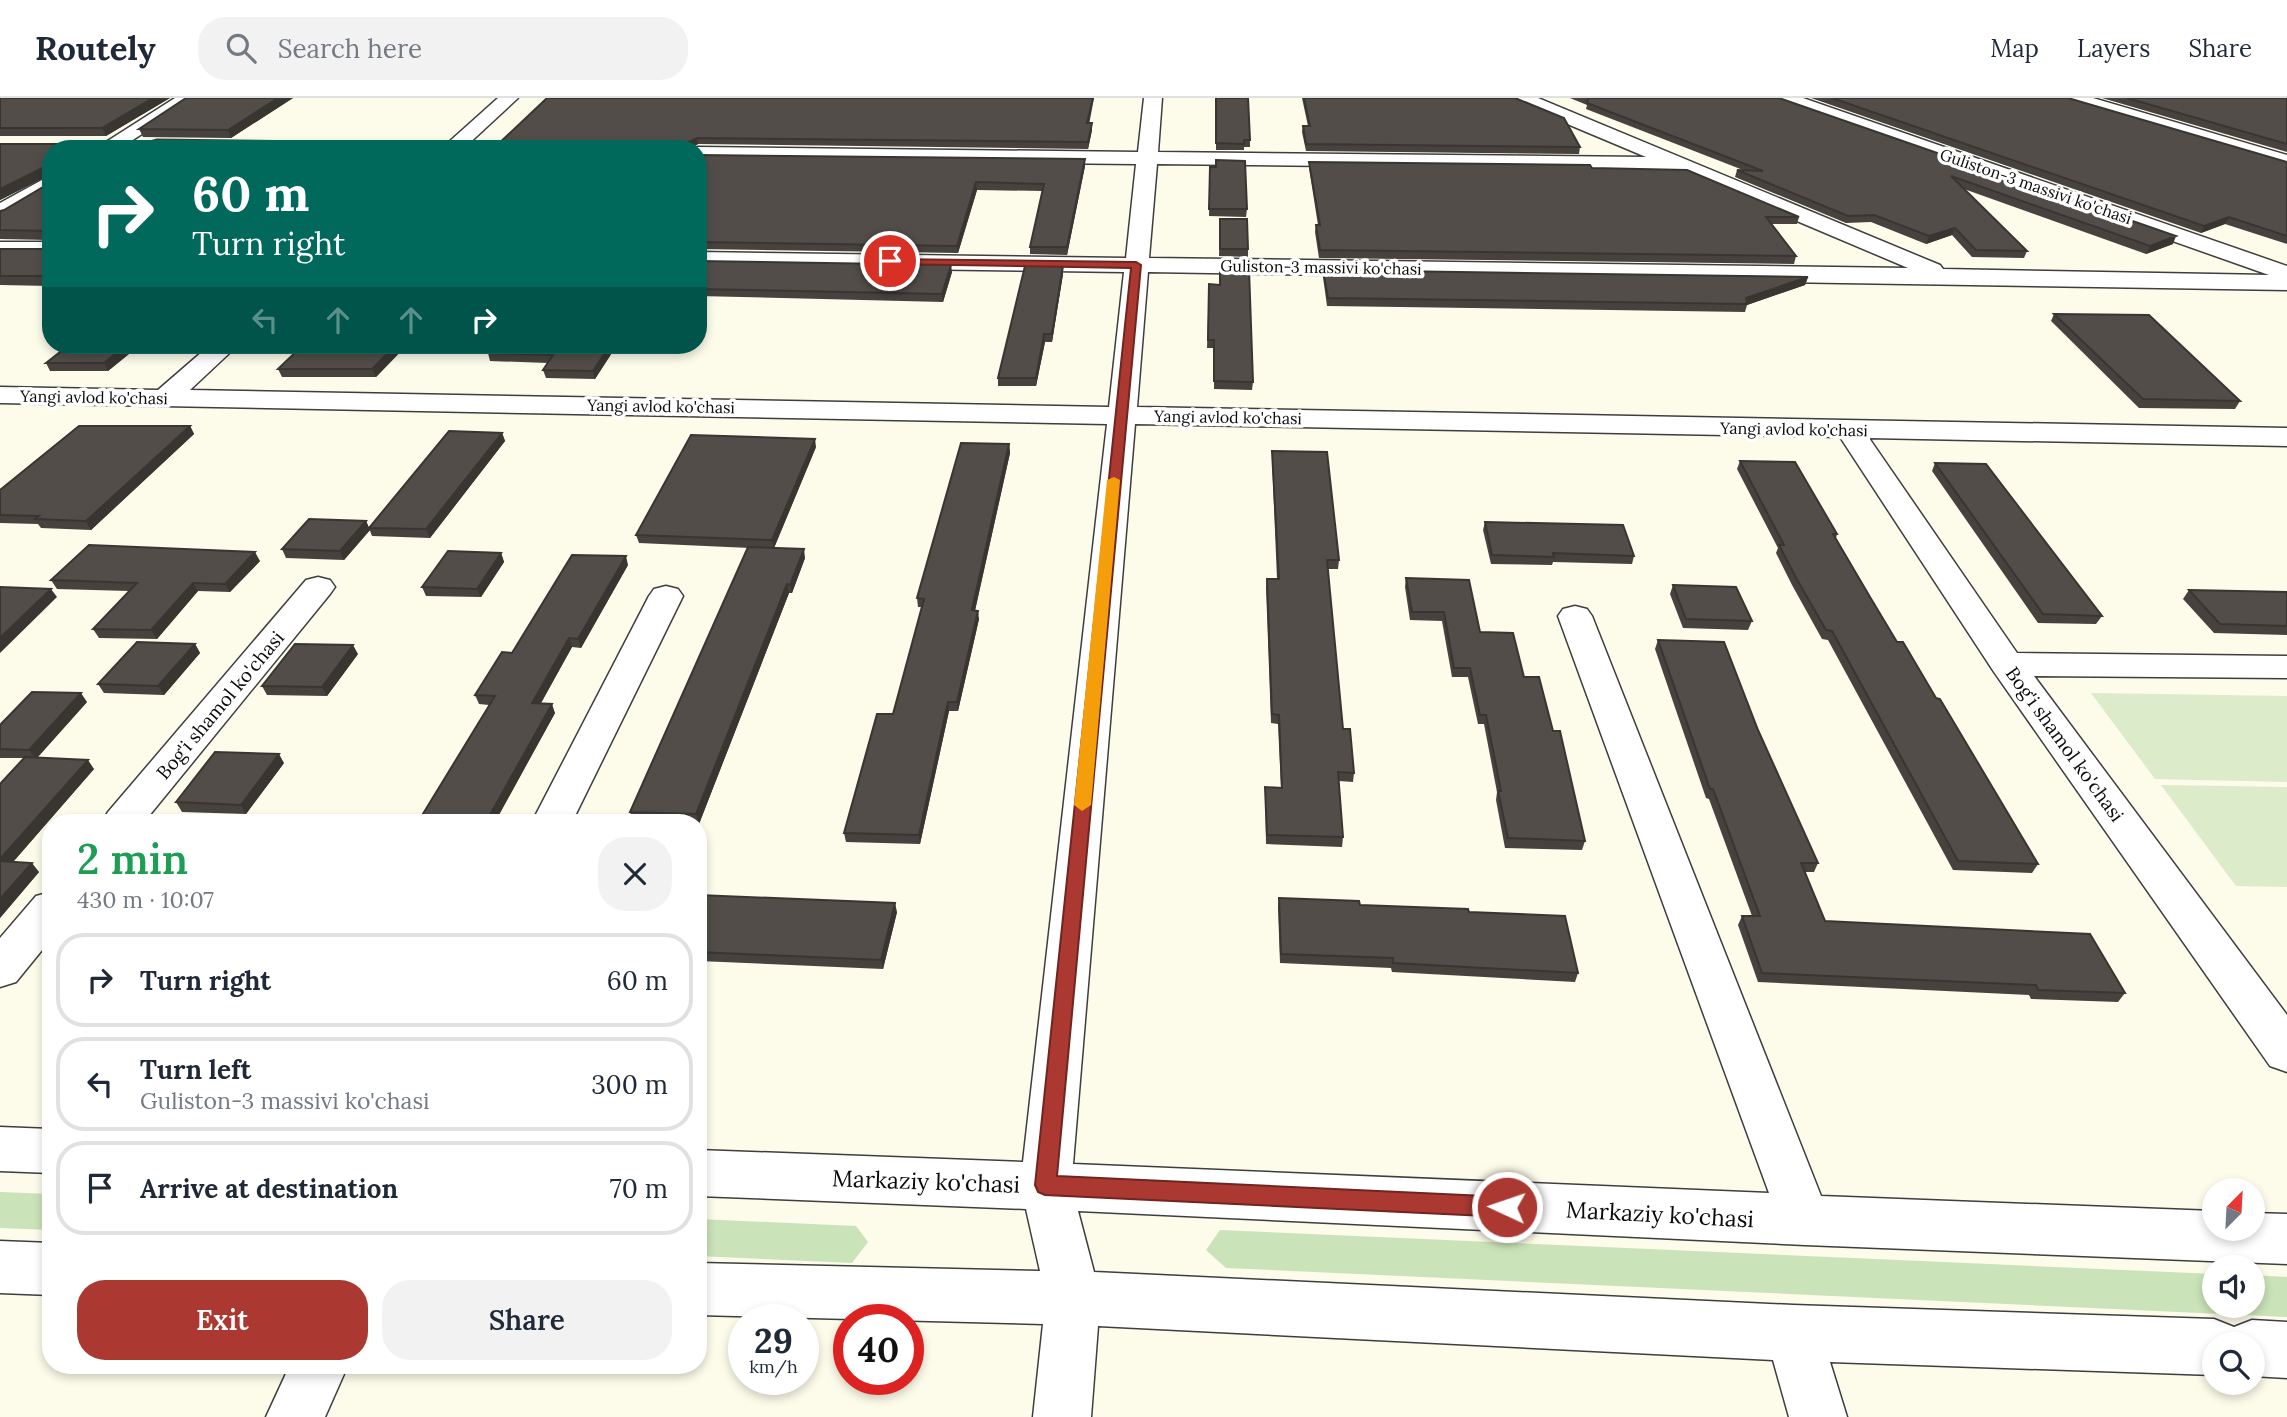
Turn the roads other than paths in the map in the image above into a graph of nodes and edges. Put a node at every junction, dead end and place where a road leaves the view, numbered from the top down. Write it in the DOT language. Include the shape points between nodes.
graph roads {
  1 [pos="188,98"];
  2 [pos="509,98"];
  3 [pos="1153,98"];
  4 [pos="1522,98"];
  5 [pos="1785,98"];
  6 [pos="2073,98"];
  7 [pos="2096,98"];
  8 [pos="119,140"];
  9 [pos="461,140"];
  10 [pos="707,153"];
  11 [pos="2287,154"];
  12 [pos="1147,159"];
  13 [pos="2287,162"];
  14 [pos="1679,164"];
  15 [pos="42,186"];
  16 [pos="0,212"];
  17 [pos="0,248"];
  18 [pos="42,249"];
  19 [pos="707,259"];
  20 [pos="1136,265"];
  21 [pos="2287,274"];
  22 [pos="1944,276"];
  23 [pos="2287,284"];
  24 [pos="215,354"];
  25 [pos="0,395"];
  26 [pos="165,398"];
  27 [pos="1120,414"];
  28 [pos="1850,431"];
  29 [pos="2287,437"];
  30 [pos="318,587"];
  31 [pos="666,596"];
  32 [pos="1575,617"];
  33 [pos="2007,664"];
  34 [pos="2287,667"];
  35 [pos="129,814"];
  36 [pos="556,814"];
  37 [pos="42,919"];
  38 [pos="0,969"];
  39 [pos="2287,1052"];
  40 [pos="0,1149"];
  41 [pos="42,1151"];
  42 [pos="707,1173"];
  43 [pos="1045,1185"];
  44 [pos="1805,1221"];
  45 [pos="2287,1239"];
  46 [pos="0,1267"];
  47 [pos="42,1269"];
  48 [pos="707,1289"];
  49 [pos="1073,1298"];
  50 [pos="1793,1333"];
  51 [pos="2202,1347"];
  52 [pos="2265,1349"];
  53 [pos="2287,1350"];
  54 [pos="316,1374"];
  55 [pos="295,1417"];
  56 [pos="1062,1417"];
  57 [pos="1818,1417"];
  1 -- 8 [label="street"];
  2 -- 9 [label="street"];
  3 -- 12 [label="street"];
  4 -- 14 [label="street, Guliston-3 massivi ko'chasi"];
  5 -- 21 [label="street, Guliston-3 massivi ko'chasi"];
  6 -- 13 [label="street"];
  7 -- 11 [label="street"];
  10 -- 12 [label="street, Guliston-3 massivi ko'chasi"];
  12 -- 14 [label="street, Guliston-3 massivi ko'chasi"];
  12 -- 20 [label="street"];
  14 -- 22 [label="street, Guliston-3 massivi ko'chasi"];
  15 -- 16 [label="street"];
  17 -- 18 [label="street"];
  19 -- 20 [label="street, Guliston-3 massivi ko'chasi"];
  20 -- 22 [label="street, Guliston-3 massivi ko'chasi"];
  20 -- 27 [label="street"];
  22 -- 23 [label="street, Guliston-3 massivi ko'chasi"];
  24 -- 26 [label="street"];
  25 -- 26 [label="street, Yangi avlod ko'chasi"];
  26 -- 27 [label="street, Yangi avlod ko'chasi"];
  27 -- 28 [label="street, Yangi avlod ko'chasi"];
  27 -- 43 [label="street"];
  28 -- 29 [label="street, Yangi avlod ko'chasi"];
  28 -- 33 [label="street, Bog'i shamol ko'chasi"];
  30 -- 35 [label="street, Bog'i shamol ko'chasi"];
  31 -- 36 [label="street"];
  32 -- 44 [label="street"];
  33 -- 34 [label="street"];
  33 -- 39 [label="street, Bog'i shamol ko'chasi"];
  37 -- 38 [label="street"];
  40 -- 41 [label="street"];
  42 -- 43 [label="street, Markaziy ko'chasi"];
  43 -- 44 [label="street, Markaziy ko'chasi"];
  43 -- 49 [label="street"];
  44 -- 45 [label="street, Markaziy ko'chasi"];
  46 -- 47 [label="street"];
  48 -- 49 [label="street"];
  49 -- 50 [label="street"];
  49 -- 56 [label="street"];
  50 -- 51 [label="street"];
  50 -- 57 [label="street"];
  52 -- 53 [label="street"];
  54 -- 55 [label="street"];
}
